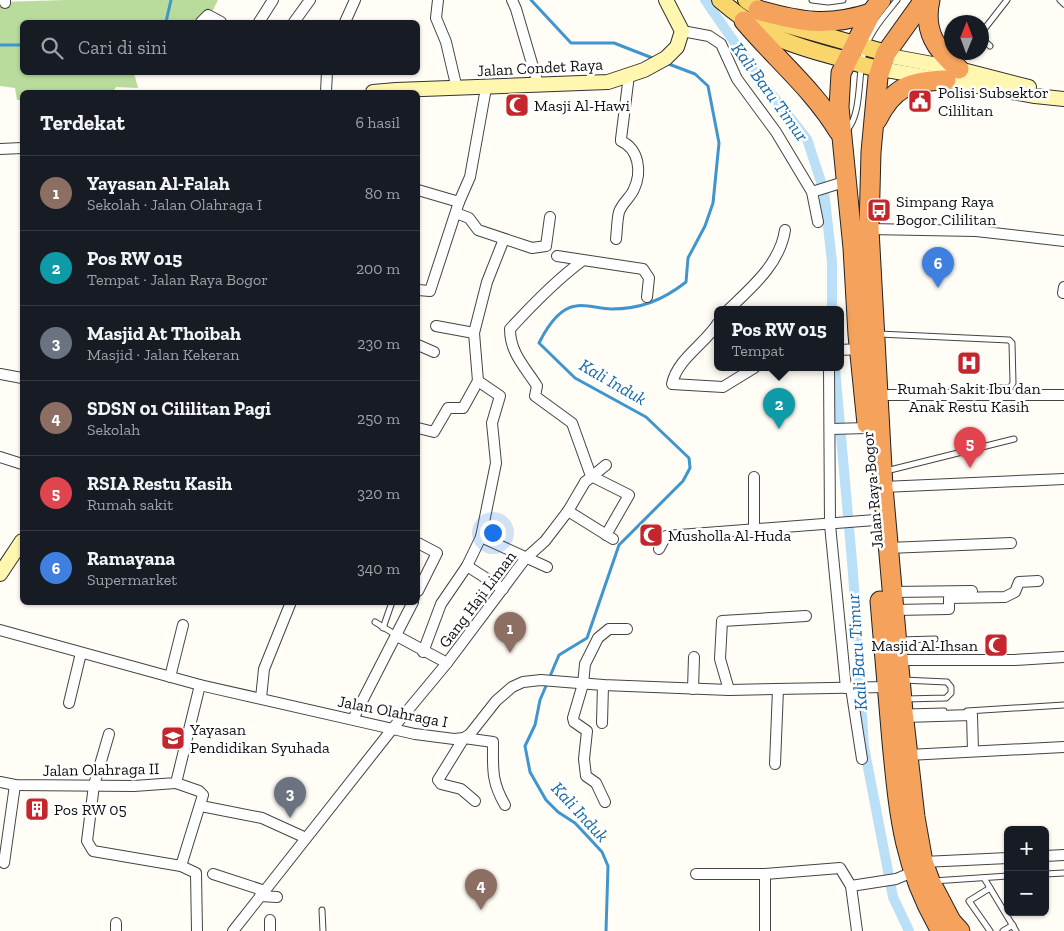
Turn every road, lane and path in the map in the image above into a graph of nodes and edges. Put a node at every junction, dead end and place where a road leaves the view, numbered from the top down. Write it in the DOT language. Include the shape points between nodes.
graph roads {
  1 [pos="274,0"];
  2 [pos="310,0"];
  3 [pos="355,0"];
  4 [pos="438,0"];
  5 [pos="512,0"];
  6 [pos="666,0"];
  7 [pos="720,0"];
  8 [pos="812,0"];
  9 [pos="843,0"];
  10 [pos="897,0"];
  11 [pos="924,0"];
  12 [pos="930,0"];
  13 [pos="1007,0"];
  14 [pos="1060,0"];
  15 [pos="1064,4"];
  16 [pos="876,7"];
  17 [pos="749,10"];
  18 [pos="203,20"];
  19 [pos="217,20"];
  20 [pos="260,20"];
  21 [pos="295,20"];
  22 [pos="346,20"];
  23 [pos="989,23"];
  24 [pos="682,31"];
  25 [pos="870,58"];
  26 [pos="326,75"];
  27 [pos="629,75"];
  28 [pos="952,75"];
  29 [pos="538,84"];
  30 [pos="486,88"];
  31 [pos="457,89"];
  32 [pos="326,90"];
  33 [pos="396,90"];
  34 [pos="1064,98"];
  35 [pos="870,124"];
  36 [pos="841,135"];
  37 [pos="20,148"];
  38 [pos="0,149"];
  39 [pos="840,183"];
  40 [pos="420,191"];
  41 [pos="814,192"];
  42 [pos="459,202"];
  43 [pos="456,213"];
  44 [pos="550,217"];
  45 [pos="818,222"];
  46 [pos="869,229"];
  47 [pos="785,230"];
  48 [pos="504,239"];
  49 [pos="616,239"];
  50 [pos="1064,241"];
  51 [pos="557,256"];
  52 [pos="582,261"];
  53 [pos="1064,287"];
  54 [pos="420,290"];
  55 [pos="1064,293"];
  56 [pos="647,297"];
  57 [pos="732,306"];
  58 [pos="436,326"];
  59 [pos="714,329"];
  60 [pos="474,333"];
  61 [pos="854,344"];
  62 [pos="420,346"];
  63 [pos="434,352"];
  64 [pos="749,371"];
  65 [pos="829,371"];
  66 [pos="0,374"];
  67 [pos="20,378"];
  68 [pos="478,380"];
  69 [pos="998,388"];
  70 [pos="877,395"];
  71 [pos="1064,395"];
  72 [pos="420,428"];
  73 [pos="867,428"];
  74 [pos="833,429"];
  75 [pos="1014,438"];
  76 [pos="0,456"];
  77 [pos="20,463"];
  78 [pos="606,465"];
  79 [pos="591,476"];
  80 [pos="754,477"];
  81 [pos="1064,479"];
  82 [pos="883,480"];
  83 [pos="568,511"];
  84 [pos="874,520"];
  85 [pos="830,525"];
  86 [pos="754,530"];
  87 [pos="481,537"];
  88 [pos="1011,543"];
  89 [pos="20,544"];
  90 [pos="420,544"];
  91 [pos="888,548"];
  92 [pos="659,549"];
  93 [pos="525,559"];
  94 [pos="467,566"];
  95 [pos="547,567"];
  96 [pos="0,574"];
  97 [pos="1038,580"];
  98 [pos="420,587"];
  99 [pos="503,589"];
  100 [pos="975,591"];
  101 [pos="893,601"];
  102 [pos="290,605"];
  103 [pos="391,605"];
  104 [pos="412,605"];
  105 [pos="806,616"];
  106 [pos="375,622"];
  107 [pos="183,625"];
  108 [pos="383,628"];
  109 [pos="627,628"];
  110 [pos="0,630"];
  111 [pos="397,636"];
  112 [pos="935,639"];
  113 [pos="897,640"];
  114 [pos="423,652"];
  115 [pos="81,653"];
  116 [pos="694,657"];
  117 [pos="1064,657"];
  118 [pos="899,660"];
  119 [pos="447,664"];
  120 [pos="170,676"];
  121 [pos="894,683"];
  122 [pos="583,684"];
  123 [pos="200,685"];
  124 [pos="604,686"];
  125 [pos="853,688"];
  126 [pos="692,689"];
  127 [pos="778,689"];
  128 [pos="729,690"];
  129 [pos="261,698"];
  130 [pos="69,703"];
  131 [pos="1064,705"];
  132 [pos="903,709"];
  133 [pos="353,719"];
  134 [pos="602,723"];
  135 [pos="393,728"];
  136 [pos="109,734"];
  137 [pos="464,738"];
  138 [pos="1064,747"];
  139 [pos="973,751"];
  140 [pos="908,755"];
  141 [pos="862,759"];
  142 [pos="775,764"];
  143 [pos="0,782"];
  144 [pos="176,783"];
  145 [pos="15,784"];
  146 [pos="94,785"];
  147 [pos="475,801"];
  148 [pos="605,802"];
  149 [pos="505,805"];
  150 [pos="201,806"];
  151 [pos="306,838"];
  152 [pos="1064,855"];
  153 [pos="1049,856"];
  154 [pos="1004,859"];
  155 [pos="4,863"];
  156 [pos="182,866"];
  157 [pos="1064,873"];
  158 [pos="213,874"];
  159 [pos="696,874"];
  160 [pos="765,874"];
  161 [pos="1049,874"];
  162 [pos="911,876"];
  163 [pos="1004,876"];
  164 [pos="984,878"];
  165 [pos="851,886"];
  166 [pos="990,888"];
  167 [pos="263,893"];
  168 [pos="277,897"];
  169 [pos="322,910"];
  170 [pos="1014,929"];
  171 [pos="196,931"];
  172 [pos="233,931"];
  173 [pos="323,931"];
  174 [pos="764,931"];
  175 [pos="857,931"];
  176 [pos="941,931"];
  177 [pos="960,931"];
  178 [pos="990,931"];
  179 [pos="1003,931"];
  1 -- 20 [label="street"];
  2 -- 21 [label="street"];
  3 -- 22 [label="street"];
  4 -- 31 [label="street" via="436,18 446,42"];
  5 -- 29 [label="street"];
  6 -- 24 [label="street"];
  7 -- 17 [label="main road"];
  8 -- 9 [label="lane"];
  10 -- 25 [label="lane" via="876,26"];
  11 -- 25 [label="highway"];
  12 -- 28 [label="highway" via="931,37"];
  13 -- 23 [label="lane"];
  14 -- 15 [label="lane"];
  16 -- 17 [label="highway" via="845,21 815,22"];
  16 -- 25 [label="highway"];
  17 -- 25 [label="main road" via="790,44"];
  17 -- 36 [label="highway" via="767,48 816,97"];
  18 -- 19 [label="street" via="208,15"];
  24 -- 27 [label="street, Jalan Condet Raya" via="677,47 666,58"];
  24 -- 41 [label="street" via="709,36 721,44 737,79"];
  25 -- 28 [label="street" via="895,57"];
  25 -- 35 [label="highway, Jalan Raya Bogor"];
  25 -- 36 [label="highway, Jalan Raya Bogor" via="841,73"];
  26 -- 32 [label="street"];
  27 -- 29 [label="street, Jalan Condet Raya" via="608,82"];
  27 -- 49 [label="street" via="621,141 636,152 638,165 635,188 619,211"];
  28 -- 34 [label="street"];
  28 -- 35 [label="highway" via="897,91"];
  29 -- 30 [label="street, Jalan Condet Raya"];
  30 -- 31 [label="street, Jalan Condet Raya"];
  30 -- 42 [label="street" via="470,177"];
  31 -- 33 [label="street, Jalan Condet Raya"];
  35 -- 46 [label="highway, Jalan Raya Bogor"];
  36 -- 39 [label="highway, Jalan Raya Bogor"];
  37 -- 38 [label="street"];
  39 -- 41 [label="street"];
  39 -- 61 [label="highway, Jalan Raya Bogor"];
  40 -- 42 [label="street"];
  41 -- 45 [label="street"];
  42 -- 43 [label="street"];
  43 -- 48 [label="street" via="469,218 478,230"];
  43 -- 54 [label="street" via="430,291"];
  44 -- 48 [label="street" via="546,246 532,248"];
  46 -- 50 [label="street" via="976,231"];
  46 -- 61 [label="highway, Jalan Raya Bogor"];
  47 -- 57 [label="street" via="782,246 774,260 754,286"];
  48 -- 60 [label="street" via="486,282"];
  51 -- 52 [label="street"];
  52 -- 56 [label="street" via="643,269 648,278"];
  52 -- 79 [label="street" via="562,275 510,332 516,358 537,386 535,396 572,423"];
  53 -- 55 [label="street"];
  58 -- 60 [label="street"];
  59 -- 64 [label="street" via="690,354 672,384 723,387"];
  60 -- 68 [label="street"];
  61 -- 69 [label="lane" via="1007,339 1012,343 1013,382 1010,388"];
  61 -- 70 [label="highway, Jalan Raya Bogor"];
  61 -- 73 [label="highway, Jalan Raya Bogor"];
  62 -- 63 [label="street"];
  65 -- 74 [label="street"];
  66 -- 67 [label="street"];
  68 -- 72 [label="street" via="463,408 448,408 434,432"];
  68 -- 87 [label="street" via="500,396 492,423 496,463"];
  70 -- 71 [label="street"];
  70 -- 82 [label="highway, Jalan Raya Bogor"];
  73 -- 74 [label="street"];
  73 -- 84 [label="highway, Jalan Raya Bogor"];
  74 -- 85 [label="street"];
  75 -- 82 [label="lane"];
  76 -- 77 [label="street"];
  78 -- 79 [label="street, Gang Haji Liman"];
  79 -- 83 [label="street, Gang Haji Liman"];
  79 -- 83 [label="street" via="629,495 610,537"];
  80 -- 86 [label="street"];
  81 -- 82 [label="street"];
  82 -- 91 [label="highway, Jalan Raya Bogor"];
  83 -- 93 [label="street, Gang Haji Liman"];
  84 -- 85 [label="street"];
  84 -- 121 [label="highway, Jalan Raya Bogor"];
  85 -- 86 [label="street"];
  85 -- 125 [label="street"];
  86 -- 92 [label="street" via="666,536"];
  87 -- 93 [label="street"];
  87 -- 94 [label="street"];
  88 -- 91 [label="street"];
  89 -- 96 [label="street"];
  90 -- 98 [label="street" via="437,553"];
  91 -- 101 [label="highway, Jalan Raya Bogor"];
  93 -- 95 [label="street"];
  93 -- 99 [label="street, Gang Haji Liman"];
  94 -- 99 [label="street"];
  94 -- 114 [label="street" via="441,604"];
  97 -- 101 [label="street" via="1020,582 1015,592 1005,597 949,598 949,609"];
  99 -- 119 [label="street, Gang Haji Liman"];
  100 -- 101 [label="street"];
  101 -- 113 [label="highway, Jalan Raya Bogor"];
  102 -- 129 [label="street" via="264,670"];
  103 -- 108 [label="lane"];
  104 -- 111 [label="street"];
  105 -- 128 [label="street" via="722,621 720,659"];
  106 -- 108 [label="lane"];
  107 -- 120 [label="street"];
  108 -- 111 [label="lane"];
  109 -- 122 [label="street" via="609,629 598,638 585,664"];
  110 -- 115 [label="street, Jalan Olahraga I"];
  111 -- 114 [label="street"];
  111 -- 133 [label="street"];
  112 -- 113 [label="lane"];
  113 -- 118 [label="highway, Jalan Raya Bogor"];
  114 -- 119 [label="street"];
  115 -- 120 [label="street, Jalan Olahraga I"];
  115 -- 130 [label="street"];
  116 -- 126 [label="street"];
  117 -- 118 [label="street"];
  118 -- 121 [label="highway, Jalan Raya Bogor"];
  119 -- 135 [label="street, Gang Haji Liman"];
  120 -- 123 [label="street, Jalan Olahraga I"];
  121 -- 125 [label="street, Jalan Olahraga I"];
  121 -- 132 [label="highway, Jalan Raya Bogor"];
  121 -- 132 [label="lane" via="947,682 951,687 946,698"];
  121 -- 162 [label="highway, Jalan Raya Bogor" via="899,817"];
  122 -- 124 [label="street, Jalan Olahraga I"];
  122 -- 137 [label="street, Jalan Olahraga I" via="541,680 512,687"];
  122 -- 148 [label="street" via="574,722 587,731 584,770 586,776 596,783"];
  123 -- 129 [label="street, Jalan Olahraga I"];
  123 -- 144 [label="street, Jalan Olahraga II"];
  124 -- 126 [label="street, Jalan Olahraga I"];
  124 -- 134 [label="street"];
  125 -- 127 [label="street, Jalan Olahraga I"];
  125 -- 141 [label="street"];
  126 -- 128 [label="street, Jalan Olahraga I"];
  127 -- 128 [label="street, Jalan Olahraga I"];
  127 -- 142 [label="street"];
  129 -- 133 [label="street, Jalan Olahraga I"];
  131 -- 132 [label="lane" via="990,710"];
  132 -- 139 [label="street" via="972,715"];
  132 -- 140 [label="highway, Jalan Raya Bogor"];
  133 -- 135 [label="street, Jalan Olahraga I"];
  135 -- 137 [label="street, Jalan Olahraga I"];
  135 -- 151 [label="street, Gang Haji Liman"];
  136 -- 146 [label="street"];
  137 -- 147 [label="street" via="438,780 441,784 461,789"];
  137 -- 149 [label="street" via="493,742 495,787"];
  138 -- 139 [label="street"];
  139 -- 140 [label="street"];
  140 -- 162 [label="highway, Jalan Raya Bogor" via="915,817"];
  143 -- 145 [label="street, Jalan Olahraga II"];
  144 -- 146 [label="street, Jalan Olahraga II"];
  144 -- 150 [label="street" via="199,791 203,795"];
  145 -- 146 [label="street, Jalan Olahraga II"];
  145 -- 155 [label="street"];
  146 -- 156 [label="street" via="87,841 93,851"];
  150 -- 151 [label="street" via="262,818"];
  150 -- 156 [label="street"];
  151 -- 167 [label="street, Gang Haji Liman"];
  152 -- 153 [label="street"];
  154 -- 162 [label="street"];
  156 -- 171 [label="street" via="198,877"];
  157 -- 161 [label="lane"];
  158 -- 167 [label="street"];
  159 -- 160 [label="street"];
  160 -- 165 [label="street" via="838,868 843,870"];
  160 -- 174 [label="street"];
  162 -- 164 [label="lane"];
  162 -- 165 [label="street"];
  162 -- 176 [label="highway, Jalan Raya Bogor"];
  162 -- 177 [label="highway, Jalan Raya Bogor"];
  163 -- 164 [label="lane"];
  164 -- 166 [label="lane"];
  165 -- 175 [label="street"];
  166 -- 170 [label="lane"];
  166 -- 178 [label="lane" via="969,901"];
  167 -- 168 [label="street"];
  167 -- 172 [label="street, Gang Haji Liman"];
  169 -- 173 [label="lane"];
  170 -- 179 [label="lane"];
}
